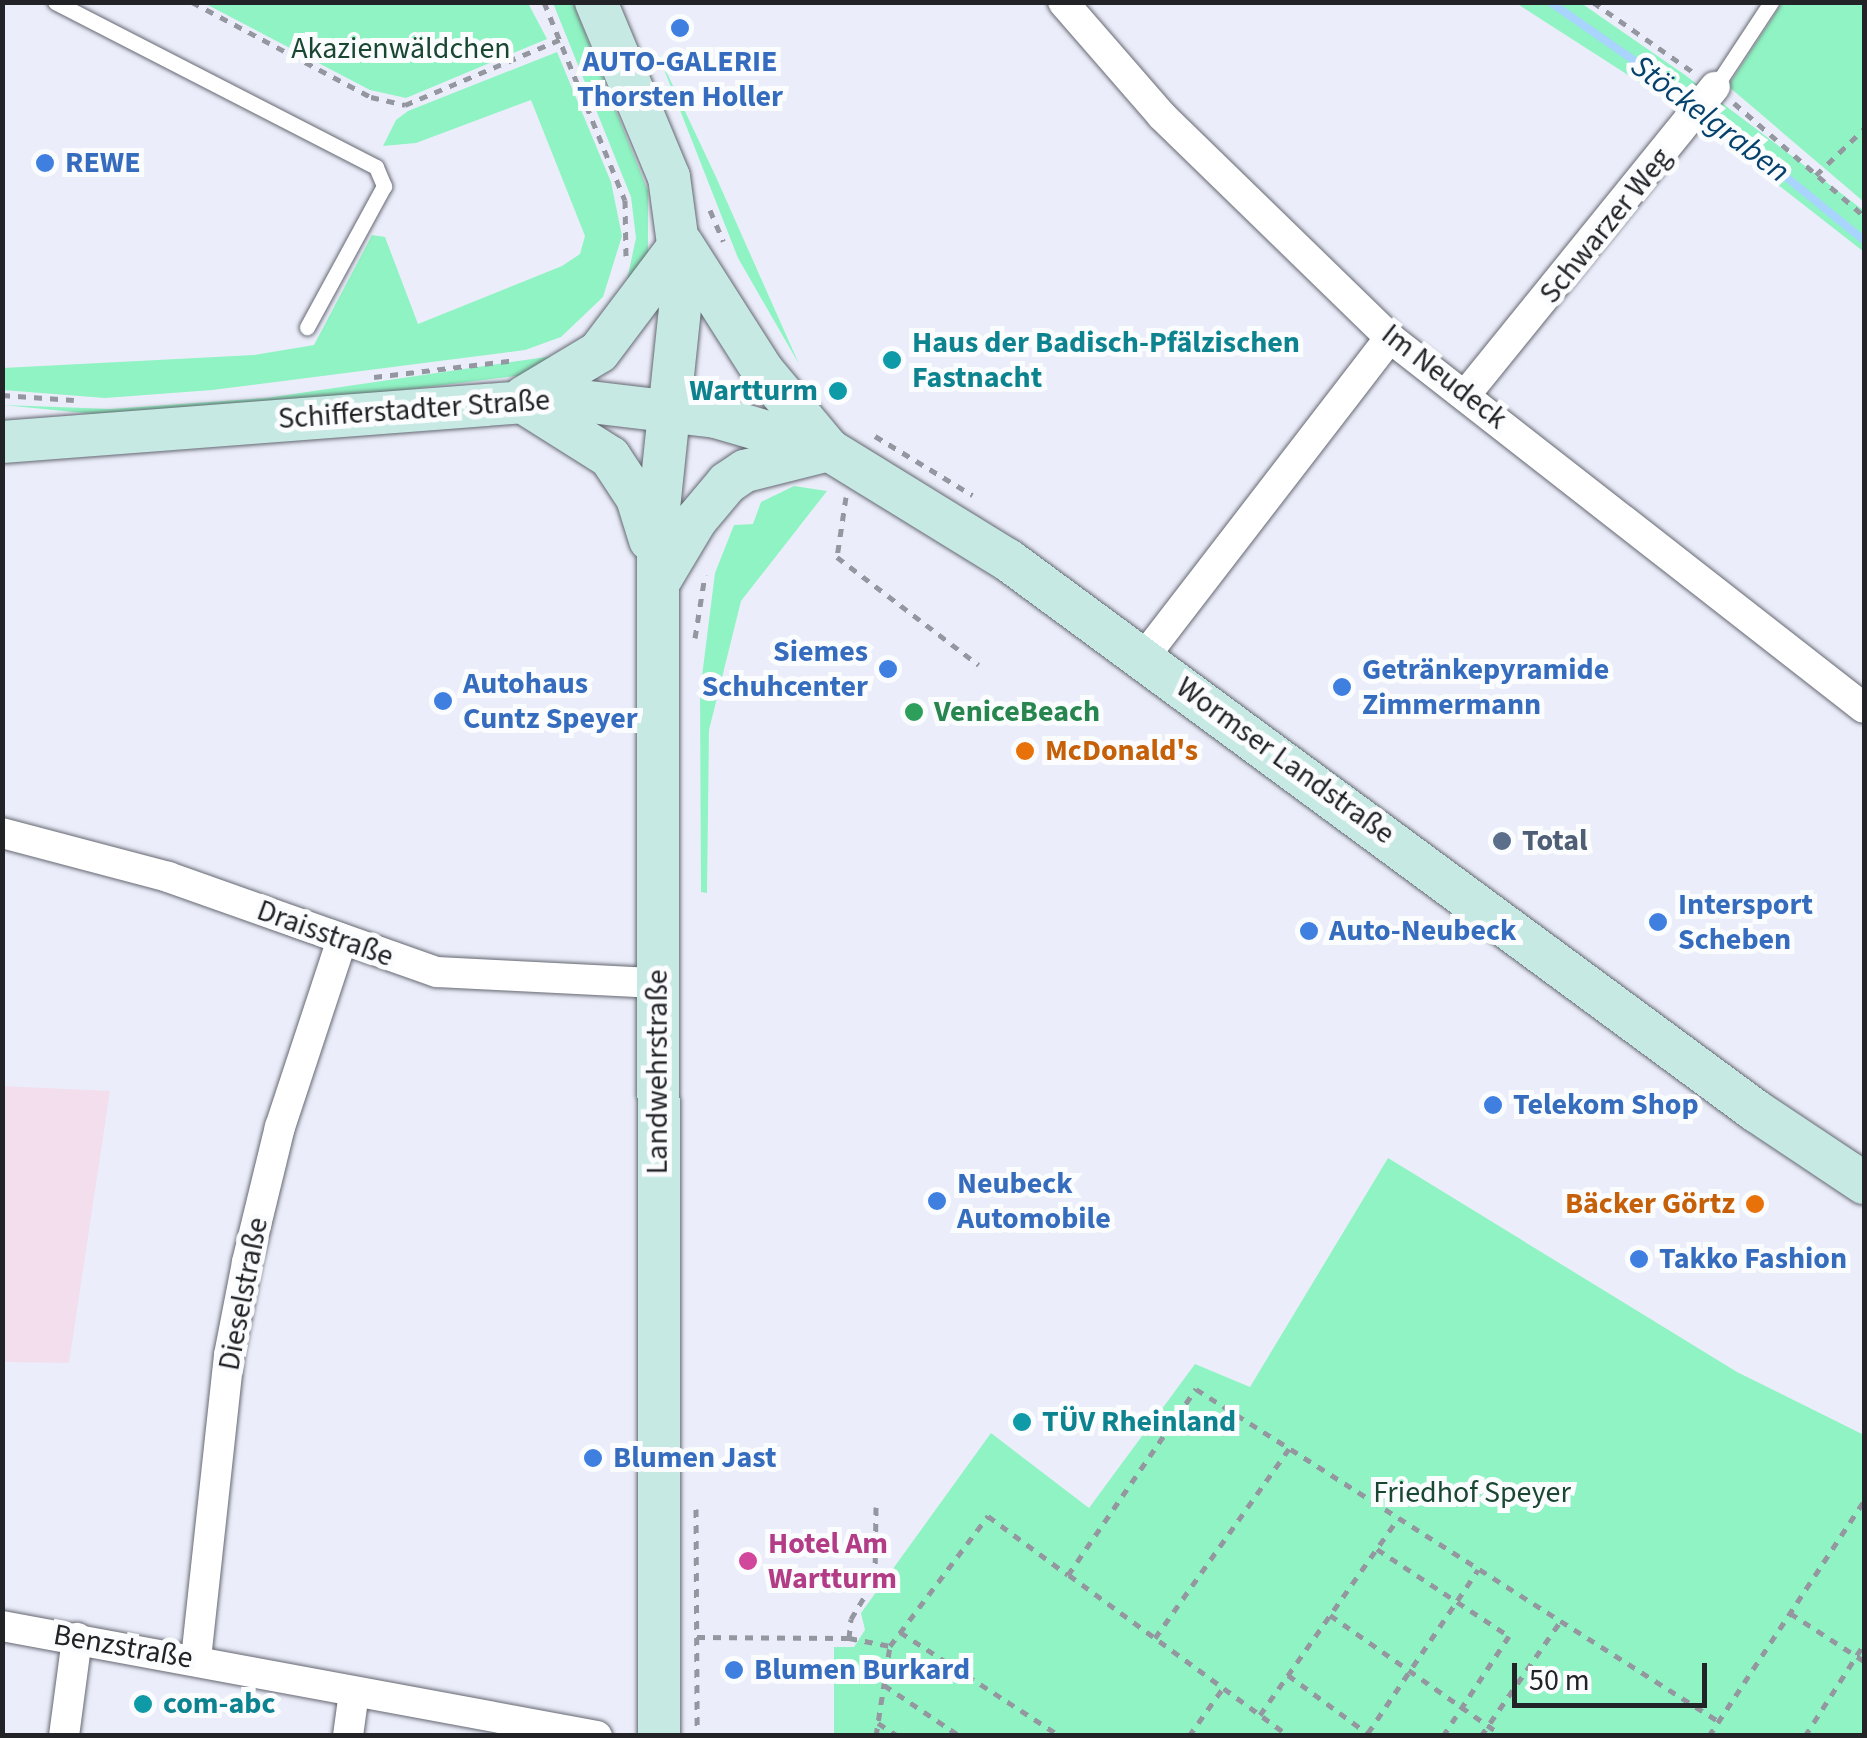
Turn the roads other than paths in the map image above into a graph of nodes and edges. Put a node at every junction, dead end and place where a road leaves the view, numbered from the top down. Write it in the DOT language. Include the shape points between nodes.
graph roads {
  1 [pos="55,2"];
  2 [pos="596,2"];
  3 [pos="1063,2"];
  4 [pos="1771,2"];
  5 [pos="1706,100"];
  6 [pos="681,243"];
  7 [pos="307,327"];
  8 [pos="1390,338"];
  9 [pos="1467,393"];
  10 [pos="519,400"];
  11 [pos="670,409"];
  12 [pos="2,426"];
  13 [pos="157,428"];
  14 [pos="2,442"];
  15 [pos="830,468"];
  16 [pos="658,585"];
  17 [pos="1144,657"];
  18 [pos="1864,708"];
  19 [pos="2,833"];
  20 [pos="342,939"];
  21 [pos="657,983"];
  22 [pos="1864,1183"];
  23 [pos="2,1626"];
  24 [pos="77,1638"];
  25 [pos="196,1659"];
  26 [pos="354,1692"];
  27 [pos="64,1736"];
  28 [pos="348,1736"];
  29 [pos="597,1736"];
  30 [pos="659,1736"];
  1 -- 7 [label="lane" via="376,167 384,186"];
  2 -- 6 [label="main road" via="669,177"];
  3 -- 8 [label="street, Im Neudeck" via="1162,116"];
  4 -- 5 [label="lane, Schwarzer Weg"];
  5 -- 9 [label="street, Schwarzer Weg"];
  6 -- 10 [label="main road" via="599,352"];
  6 -- 11 [label="main road, Landwehrstraße" via="681,330"];
  6 -- 15 [label="main road"];
  8 -- 9 [label="street, Im Neudeck"];
  8 -- 17 [label="street"];
  9 -- 18 [label="street, Im Neudeck"];
  10 -- 11 [label="main road, Schifferstadter Straße"];
  10 -- 13 [label="main road, Schifferstadter Straße"];
  10 -- 16 [label="main road" via="610,457 637,498"];
  11 -- 15 [label="main road, Wormser Landstraße"];
  11 -- 16 [label="main road, Landwehrstraße"];
  12 -- 13 [label="main road, Schifferstadter Straße"];
  13 -- 14 [label="main road, Schifferstadter Straße"];
  15 -- 16 [label="main road" via="745,472 727,483"];
  15 -- 17 [label="main road, Wormser Landstraße" via="980,541"];
  16 -- 21 [label="main road, Landwehrstraße"];
  17 -- 22 [label="main road, Wormser Landstraße"];
  19 -- 20 [label="street, Draisstraße" via="168,877"];
  20 -- 21 [label="street, Draisstraße" via="450,974"];
  20 -- 25 [label="street, Dieselstraße" via="280,1127 243,1280"];
  21 -- 30 [label="main road, Landwehrstraße" via="678,1635"];
  23 -- 24 [label="street, Benzstraße"];
  24 -- 25 [label="street, Benzstraße"];
  24 -- 27 [label="street"];
  25 -- 26 [label="street, Benzstraße"];
  26 -- 28 [label="street"];
  26 -- 29 [label="street, Benzstraße"];
}
